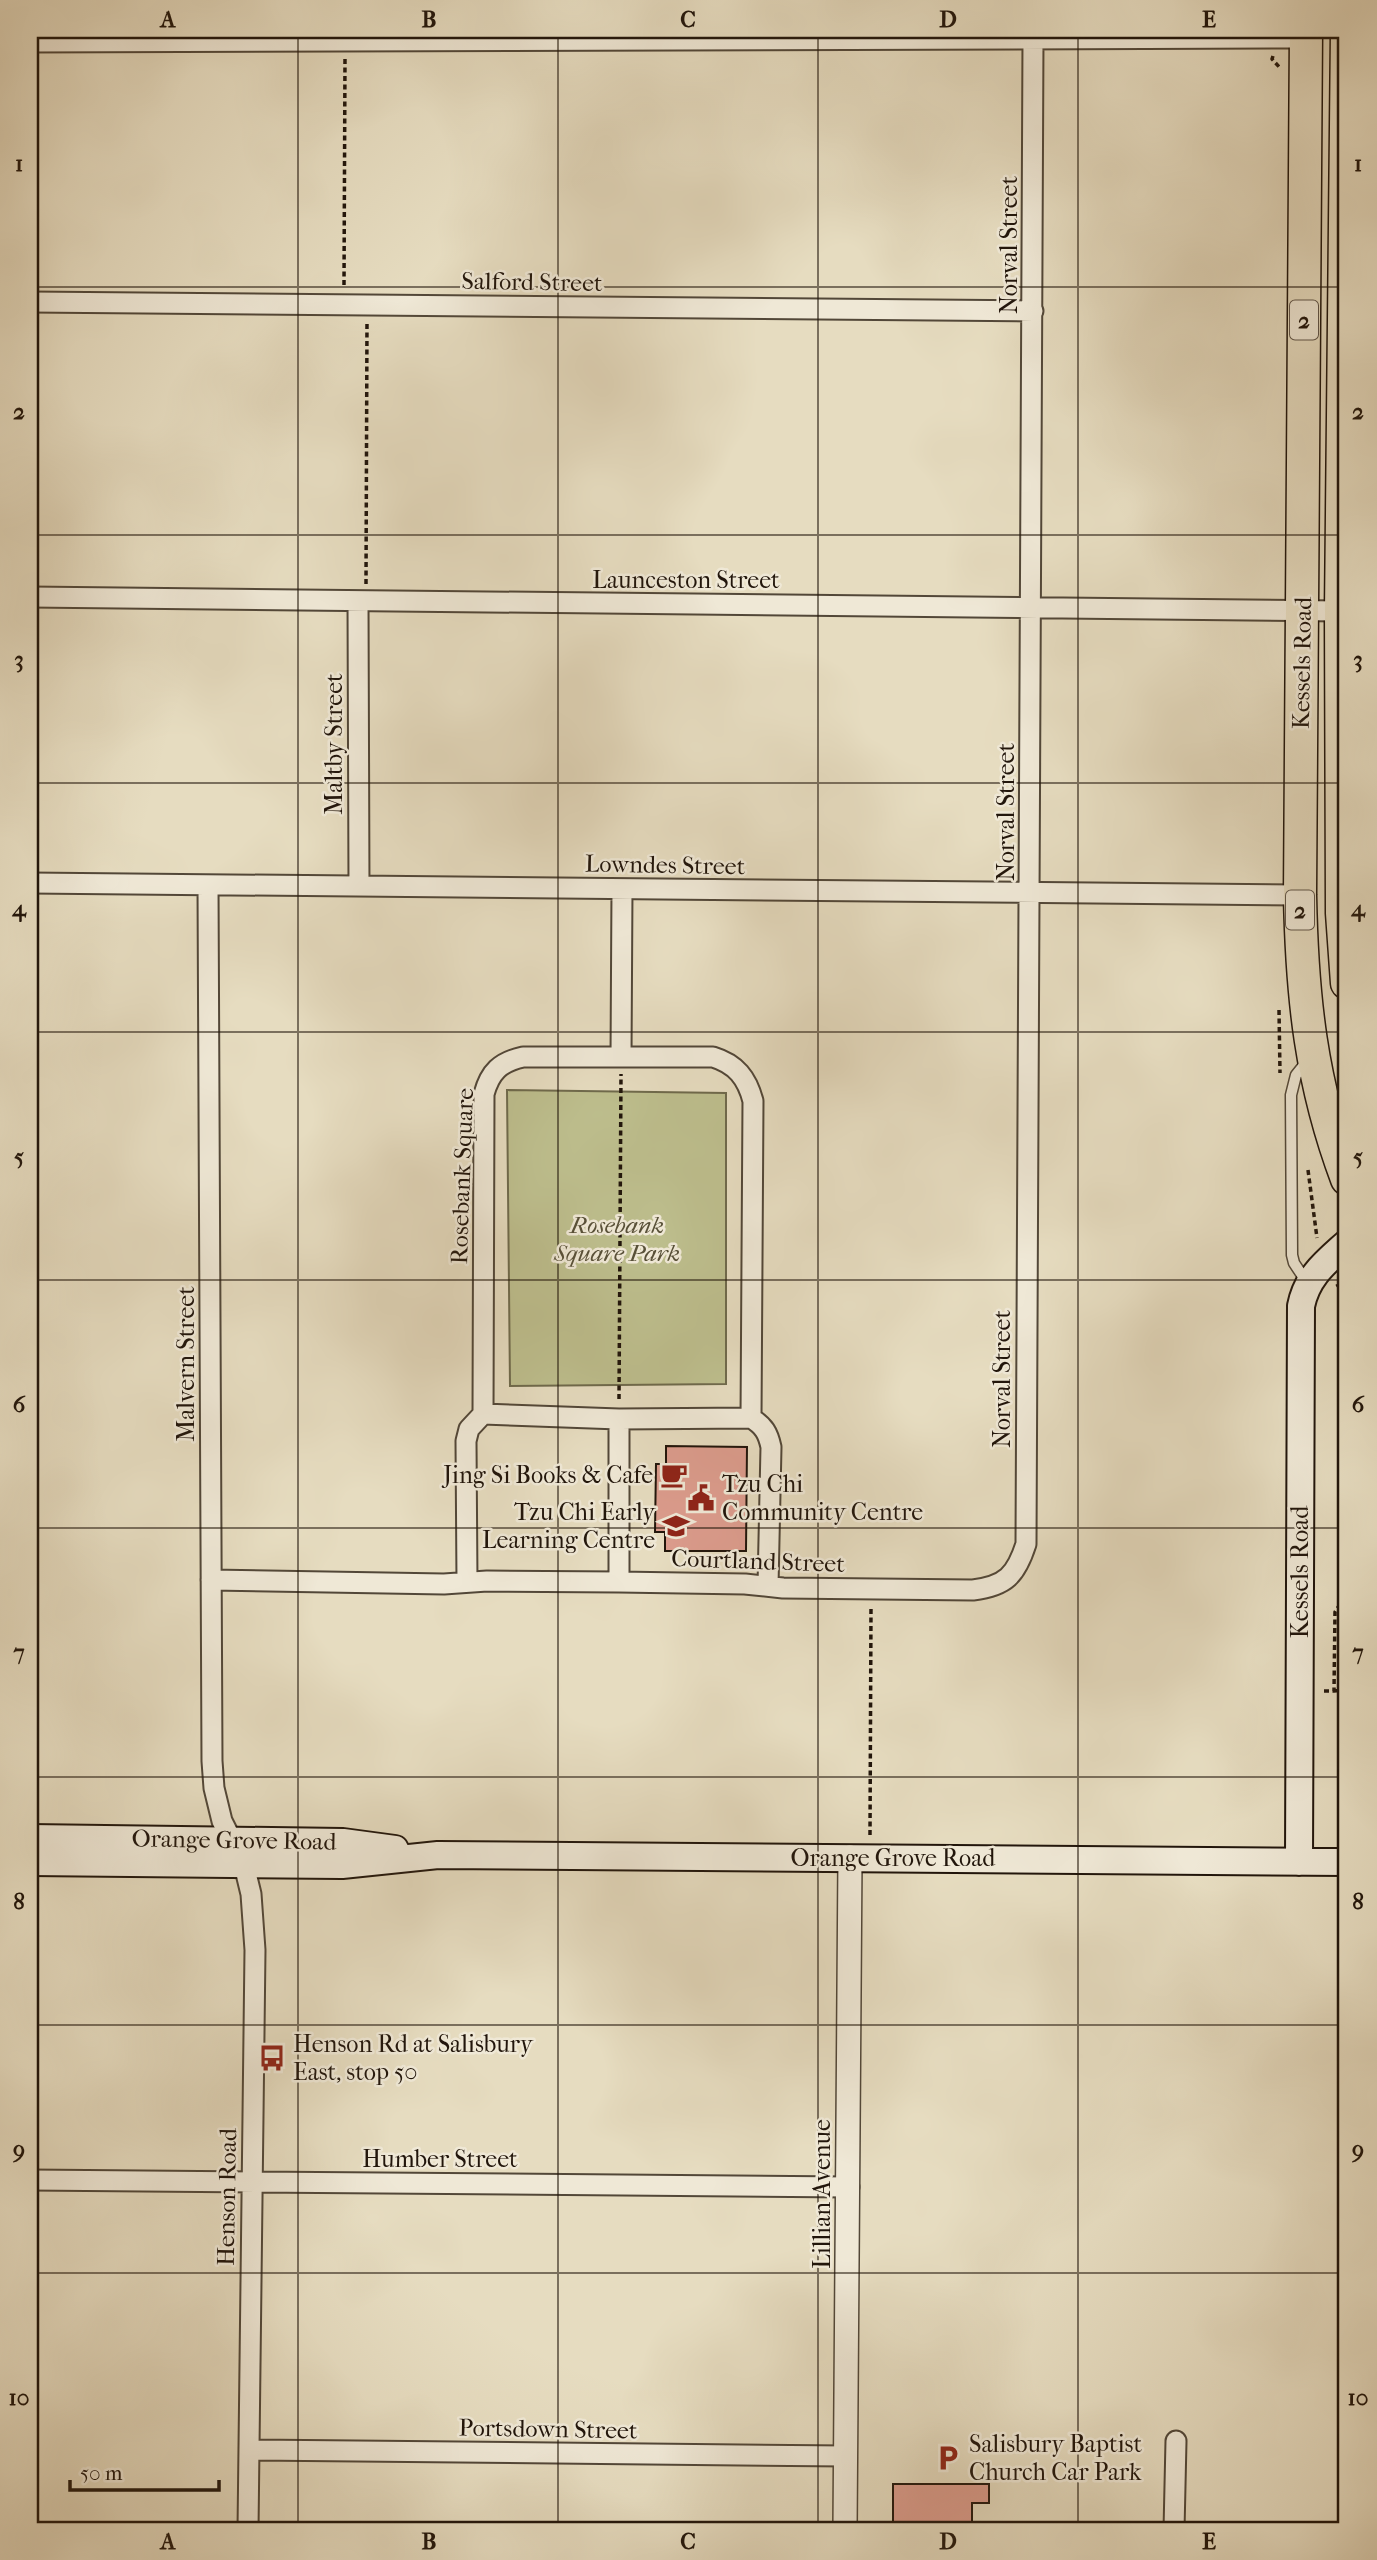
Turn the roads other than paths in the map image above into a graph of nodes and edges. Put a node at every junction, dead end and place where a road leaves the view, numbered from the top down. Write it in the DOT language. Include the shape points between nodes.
graph roads {
  1 [pos="1347,30"];
  2 [pos="1306,34"];
  3 [pos="1033,39"];
  4 [pos="30,42"];
  5 [pos="30,302"];
  6 [pos="1033,311"];
  7 [pos="30,597"];
  8 [pos="358,601"];
  9 [pos="1031,607"];
  10 [pos="1303,610"];
  11 [pos="1344,611"];
  12 [pos="30,883"];
  13 [pos="208,885"];
  14 [pos="359,886"];
  15 [pos="622,889"];
  16 [pos="1030,893"];
  17 [pos="1300,895"];
  18 [pos="1347,983"];
  19 [pos="1312,1055"];
  20 [pos="621,1057"];
  21 [pos="1347,1180"];
  22 [pos="1347,1244"];
  23 [pos="1308,1284"];
  24 [pos="483,1415"];
  25 [pos="751,1418"];
  26 [pos="619,1419"];
  27 [pos="1347,1468"];
  28 [pos="1347,1532"];
  29 [pos="1007,1579"];
  30 [pos="211,1580"];
  31 [pos="467,1582"];
  32 [pos="620,1582"];
  33 [pos="768,1586"];
  34 [pos="30,1838"];
  35 [pos="232,1839"];
  36 [pos="438,1855"];
  37 [pos="860,1857"];
  38 [pos="1347,1861"];
  39 [pos="30,1862"];
  40 [pos="1299,1862"];
  41 [pos="244,1866"];
  42 [pos="30,2180"];
  43 [pos="251,2183"];
  44 [pos="849,2187"];
  45 [pos="1176,2441"];
  46 [pos="249,2450"];
  47 [pos="846,2456"];
  48 [pos="248,2530"];
  49 [pos="845,2530"];
  50 [pos="1174,2530"];
  1 -- 11 [label="highway, Kessels Road / 2"];
  2 -- 3 [label="street"];
  2 -- 10 [label="highway, Kessels Road / 2"];
  3 -- 4 [label="street"];
  3 -- 6 [label="street, Norval Street"];
  5 -- 6 [label="street, Salford Street"];
  6 -- 9 [label="street, Norval Street"];
  7 -- 8 [label="street, Launceston Street"];
  8 -- 9 [label="street, Launceston Street"];
  8 -- 14 [label="street, Maltby Street"];
  9 -- 10 [label="street, Launceston Street"];
  9 -- 16 [label="street, Norval Street"];
  10 -- 11 [label="street, Launceston Street"];
  10 -- 17 [label="highway, Kessels Road / 2"];
  11 -- 18 [label="highway, Kessels Road / 2" via="1342,913"];
  12 -- 13 [label="street, Lowndes Street"];
  13 -- 14 [label="street, Lowndes Street"];
  13 -- 30 [label="street, Malvern Street"];
  14 -- 15 [label="street, Lowndes Street"];
  15 -- 16 [label="street, Lowndes Street"];
  15 -- 20 [label="street"];
  16 -- 17 [label="street, Lowndes Street"];
  16 -- 29 [label="street, Norval Street" via="1026,1544 1019,1565"];
  17 -- 19 [label="highway, Kessels Road / 2" via="1301,962"];
  19 -- 21 [label="highway, 2"];
  19 -- 23 [label="lane" via="1296,1075 1291,1095 1292,1255"];
  20 -- 24 [label="street, Rosebank Square" via="523,1057 502,1064 488,1079 484,1094"];
  20 -- 25 [label="street, Rosebank Square" via="713,1057 727,1061 750,1088"];
  22 -- 23 [label="main road, Kessels Road" via="1326,1260"];
  23 -- 40 [label="main road, Kessels Road" via="1301,1319"];
  24 -- 26 [label="street"];
  24 -- 31 [label="street" via="469,1429 466,1441"];
  25 -- 26 [label="street"];
  25 -- 33 [label="street" via="768,1434 771,1447"];
  26 -- 32 [label="street"];
  27 -- 28 [label="lane"];
  29 -- 33 [label="street, Courtland Street" via="974,1590"];
  30 -- 31 [label="street, Courtland Street"];
  30 -- 35 [label="street, Malvern Street" via="212,1761 220,1813"];
  31 -- 32 [label="street, Courtland Street"];
  32 -- 33 [label="street, Courtland Street"];
  34 -- 35 [label="main road, Orange Grove Road"];
  35 -- 36 [label="main road, Orange Grove Road" via="344,1842"];
  35 -- 41 [label="street, Henson Road"];
  36 -- 37 [label="main road, Orange Grove Road"];
  36 -- 41 [label="main road, Orange Grove Road" via="342,1865"];
  37 -- 40 [label="main road, Orange Grove Road"];
  37 -- 44 [label="street, Lillian Avenue"];
  38 -- 40 [label="main road, Orange Grove Road"];
  39 -- 41 [label="main road, Orange Grove Road"];
  41 -- 43 [label="street, Henson Road" via="255,1950"];
  42 -- 43 [label="street, Humber Street"];
  43 -- 44 [label="street, Humber Street"];
  43 -- 46 [label="street, Henson Road"];
  44 -- 47 [label="street, Lillian Avenue"];
  45 -- 50 [label="street"];
  46 -- 47 [label="street, Portsdown Street"];
  46 -- 48 [label="street, Henson Road"];
  47 -- 49 [label="street, Lillian Avenue"];
}
